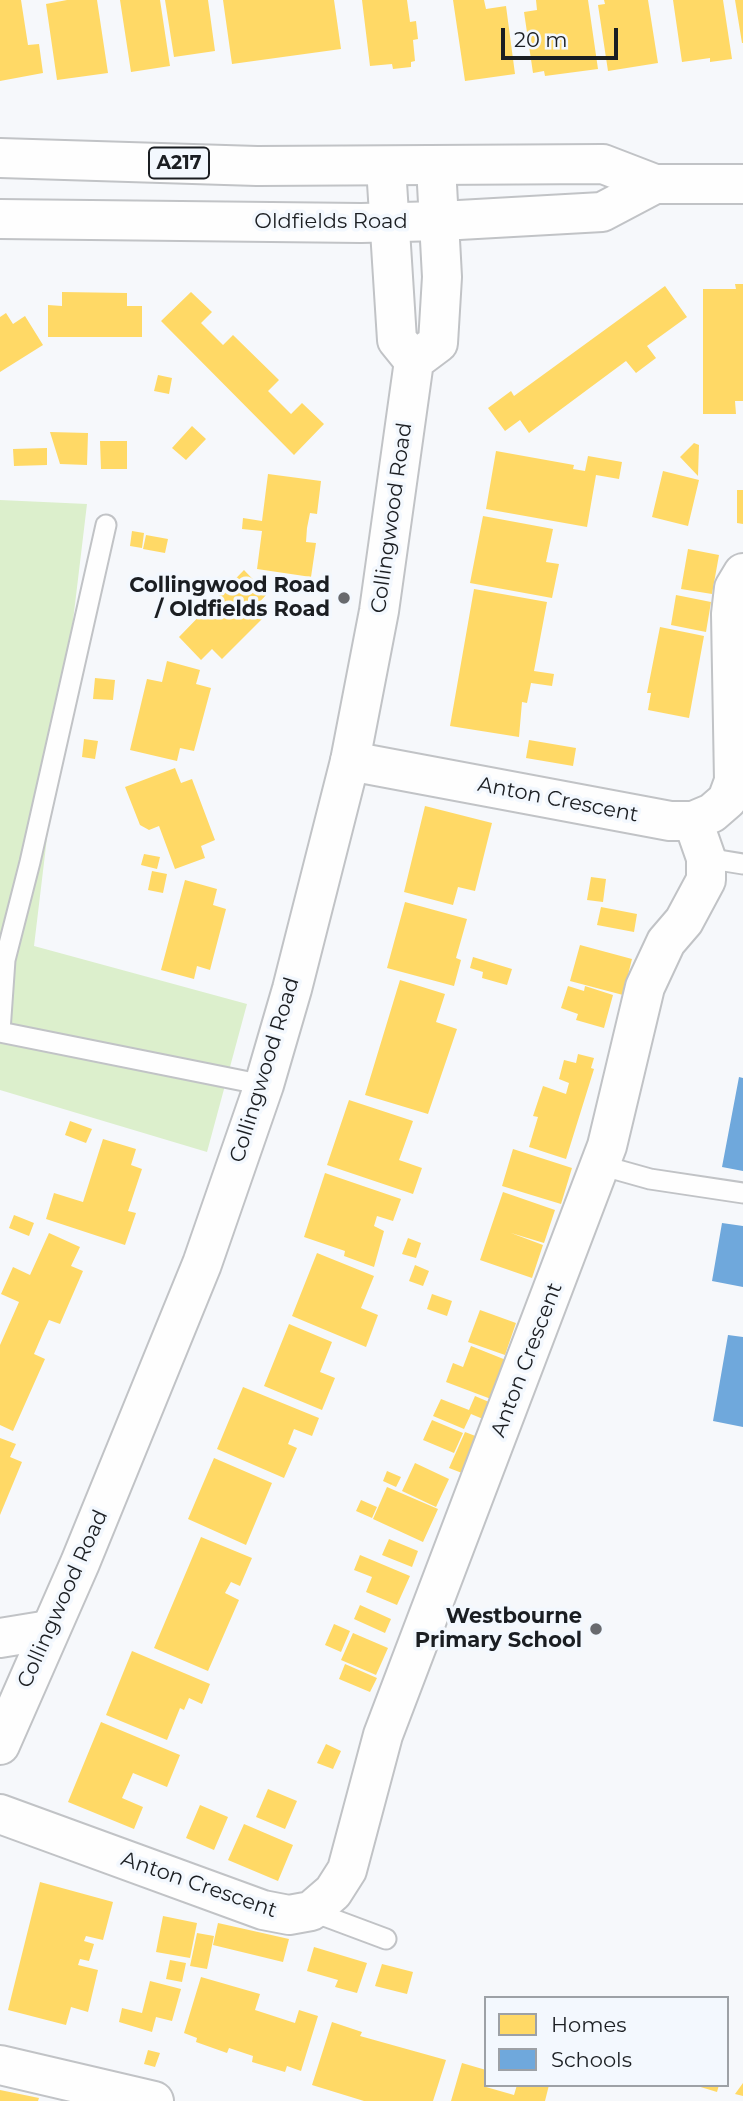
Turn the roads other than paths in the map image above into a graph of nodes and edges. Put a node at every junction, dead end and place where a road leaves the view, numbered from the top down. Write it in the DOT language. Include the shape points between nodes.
graph roads {
  1 [pos="0,158"];
  2 [pos="436,166"];
  3 [pos="386,167"];
  4 [pos="655,184"];
  5 [pos="743,184"];
  6 [pos="0,219"];
  7 [pos="441,221"];
  8 [pos="392,223"];
  9 [pos="414,361"];
  10 [pos="106,525"];
  11 [pos="743,573"];
  12 [pos="350,761"];
  13 [pos="693,821"];
  14 [pos="706,858"];
  15 [pos="743,864"];
  16 [pos="0,1032"];
  17 [pos="264,1085"];
  18 [pos="600,1165"];
  19 [pos="743,1193"];
  20 [pos="49,1630"];
  21 [pos="0,1638"];
  22 [pos="0,1745"];
  23 [pos="0,1814"];
  24 [pos="311,1911"];
  25 [pos="386,1939"];
  26 [pos="0,2065"];
  27 [pos="155,2101"];
  1 -- 3 [label="main road, Oldfields Road / A217"];
  2 -- 3 [label="main road, Oldfields Road / A217"];
  2 -- 4 [label="main road, Oldfields Road / A217" via="603,164"];
  2 -- 7 [label="main road"];
  3 -- 8 [label="main road"];
  4 -- 5 [label="main road, Oldfields Road / A217"];
  4 -- 7 [label="main road, Oldfields Road / A217" via="602,212"];
  6 -- 8 [label="main road, Oldfields Road / A217"];
  7 -- 8 [label="main road, Oldfields Road / A217"];
  7 -- 9 [label="main road" via="438,343"];
  8 -- 9 [label="main road" via="397,340"];
  9 -- 12 [label="main road, Collingwood Road" via="379,611"];
  10 -- 16 [label="lane" via="5,960"];
  11 -- 13 [label="main road" via="734,588 731,614 734,781 727,800"];
  12 -- 13 [label="main road, Anton Crescent" via="670,821"];
  12 -- 17 [label="main road, Collingwood Road"];
  13 -- 14 [label="main road, Anton Crescent"];
  14 -- 15 [label="lane"];
  14 -- 18 [label="main road, Anton Crescent" via="706,880 684,921 666,942 646,987"];
  16 -- 17 [label="lane"];
  17 -- 20 [label="main road, Collingwood Road" via="202,1264"];
  18 -- 19 [label="lane" via="650,1179"];
  18 -- 24 [label="main road, Anton Crescent" via="383,1735 347,1870 333,1892"];
  20 -- 21 [label="main road"];
  20 -- 22 [label="main road, Collingwood Road"];
  23 -- 24 [label="main road, Anton Crescent" via="263,1910 289,1915"];
  24 -- 25 [label="lane"];
  26 -- 27 [label="main road"];
}
